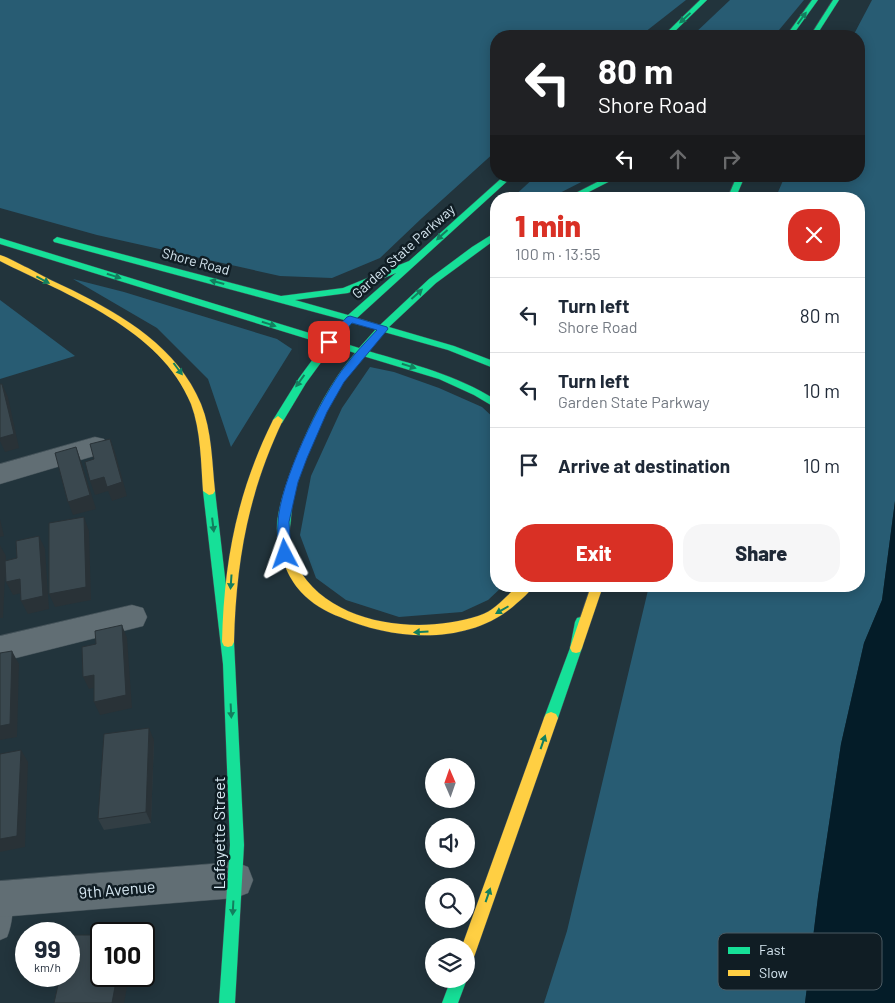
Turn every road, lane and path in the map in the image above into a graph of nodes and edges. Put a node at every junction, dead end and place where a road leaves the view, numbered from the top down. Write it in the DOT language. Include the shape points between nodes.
graph roads {
  1 [pos="704,0"];
  2 [pos="815,0"];
  3 [pos="836,0"];
  4 [pos="672,30"];
  5 [pos="793,30"];
  6 [pos="817,30"];
  7 [pos="502,182"];
  8 [pos="603,182"];
  9 [pos="491,192"];
  10 [pos="583,192"];
  11 [pos="490,193"];
  12 [pos="50,238"];
  13 [pos="490,238"];
  14 [pos="0,241"];
  15 [pos="0,258"];
  16 [pos="411,263"];
  17 [pos="281,299"];
  18 [pos="350,319"];
  19 [pos="383,329"];
  20 [pos="329,342"];
  21 [pos="362,352"];
  22 [pos="490,363"];
  23 [pos="490,401"];
  24 [pos="95,446"];
  25 [pos="0,474"];
  26 [pos="522,592"];
  27 [pos="586,592"];
  28 [pos="595,592"];
  29 [pos="132,617"];
  30 [pos="576,648"];
  31 [pos="0,649"];
  32 [pos="228,662"];
  33 [pos="235,880"];
  34 [pos="1,909"];
  35 [pos="473,938"];
  36 [pos="456,988"];
  37 [pos="227,1003"];
  38 [pos="450,1003"];
  1 -- 4 [label="main road, one-way"];
  5 -- 2 [label="main road, one-way"];
  3 -- 6 [label="main road"];
  7 -- 9 [label="main road, Garden State Parkway, one-way"];
  8 -- 10 [label="main road"];
  11 -- 16 [label="main road, Garden State Parkway, one-way"];
  17 -- 12 [label="main road, Shore Road, one-way"];
  19 -- 13 [label="main road, one-way" via="447,268"];
  14 -- 20 [label="main road, one-way"];
  15 -- 32 [label="main road, one-way" via="138,332 168,356 182,374 198,409 202,428"];
  16 -- 17 [label="main road" via="345,291"];
  16 -- 18 [label="main road, Garden State Parkway"];
  17 -- 18 [label="main road, Shore Road"];
  18 -- 19 [label="main road, Shore Road"];
  18 -- 20 [label="main road, Garden State Parkway"];
  19 -- 21 [label="main road"];
  19 -- 22 [label="main road, Shore Road"];
  20 -- 21 [label="main road"];
  20 -- 32 [label="main road, Garden State Parkway, one-way" via="281,410 254,470 234,551"];
  21 -- 23 [label="main road, one-way" via="461,384"];
  26 -- 21 [label="main road, one-way" via="512,603 486,618 449,629 407,632 369,626 334,612 302,585 292,572 285,554 283,522 293,482 322,412"];
  24 -- 25 [label="street"];
  27 -- 30 [label="main road"];
  28 -- 30 [label="main road"];
  29 -- 31 [label="street"];
  35 -- 30 [label="main road, one-way"];
  32 -- 33 [label="main road, Lafayette Street, one-way" via="237,823"];
  33 -- 34 [label="street, 9th Avenue"];
  33 -- 37 [label="main road, Lafayette Street, one-way"];
  36 -- 38 [label="main road"];
}
